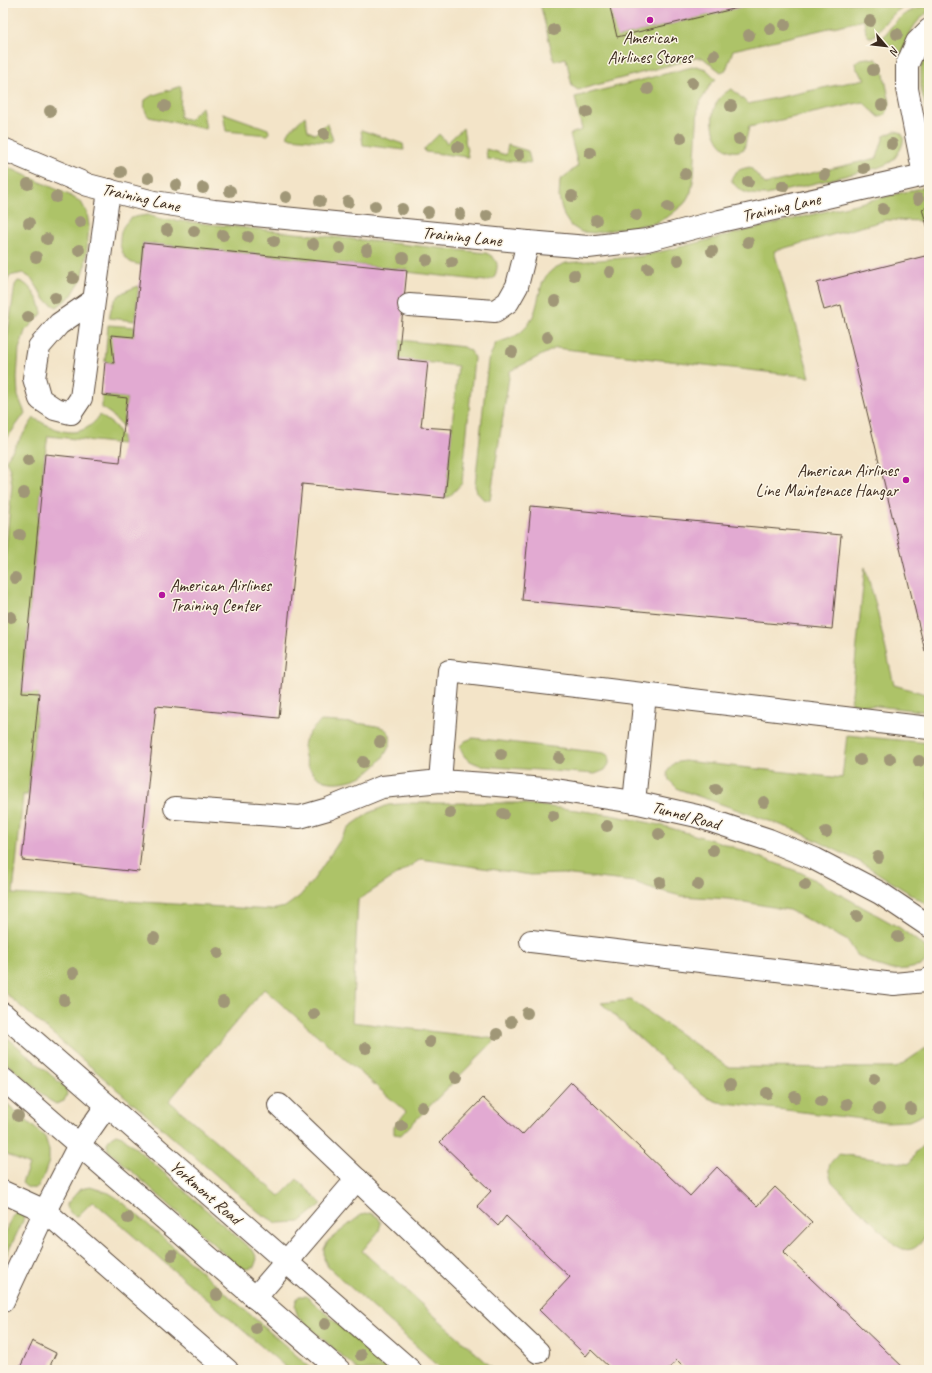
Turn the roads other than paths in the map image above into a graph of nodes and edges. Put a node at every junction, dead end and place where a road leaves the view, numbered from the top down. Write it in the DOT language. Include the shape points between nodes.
graph roads {
  1 [pos="929,30"];
  2 [pos="3,149"];
  3 [pos="926,174"];
  4 [pos="109,190"];
  5 [pos="528,242"];
  6 [pos="94,300"];
  7 [pos="409,305"];
  8 [pos="645,695"];
  9 [pos="929,728"];
  10 [pos="430,782"];
  11 [pos="634,802"];
  12 [pos="175,808"];
  13 [pos="929,926"];
  14 [pos="531,941"];
  15 [pos="929,979"];
  16 [pos="3,1014"];
  17 [pos="3,1079"];
  18 [pos="107,1105"];
  19 [pos="279,1105"];
  20 [pos="79,1145"];
  21 [pos="357,1179"];
  22 [pos="3,1192"];
  23 [pos="45,1211"];
  24 [pos="285,1261"];
  25 [pos="255,1298"];
  26 [pos="3,1301"];
  27 [pos="538,1352"];
  28 [pos="227,1370"];
  29 [pos="339,1370"];
  30 [pos="410,1370"];
  1 -- 3 [label="street, Training Lane" via="917,42 907,65 907,89"];
  2 -- 4 [label="street, Training Lane" via="31,162"];
  3 -- 5 [label="street, Training Lane" via="647,240 588,247"];
  4 -- 5 [label="street, Training Lane" via="154,202 214,211"];
  4 -- 6 [label="street"];
  5 -- 7 [label="street" via="517,286 508,302 495,311"];
  6 -- 6 [label="street" via="59,324 39,347 34,378 40,399 55,409 71,413 81,398"];
  8 -- 9 [label="street"];
  8 -- 10 [label="street" via="449,671"];
  8 -- 11 [label="street"];
  10 -- 11 [label="street, Tunnel Road" via="556,790"];
  10 -- 12 [label="street, Tunnel Road" via="382,786 328,809 300,817"];
  11 -- 13 [label="street, Tunnel Road" via="697,816 769,840 815,859 880,893"];
  14 -- 15 [label="street" via="894,984"];
  16 -- 18 [label="street, Yorkmont Road"];
  17 -- 20 [label="street"];
  18 -- 20 [label="street"];
  18 -- 24 [label="street, Yorkmont Road"];
  19 -- 21 [label="street"];
  20 -- 23 [label="street"];
  20 -- 25 [label="street"];
  21 -- 24 [label="street"];
  21 -- 27 [label="street"];
  22 -- 23 [label="street"];
  23 -- 26 [label="street"];
  23 -- 28 [label="street"];
  24 -- 25 [label="street"];
  24 -- 30 [label="street, Yorkmont Road"];
  25 -- 29 [label="street"];
}
